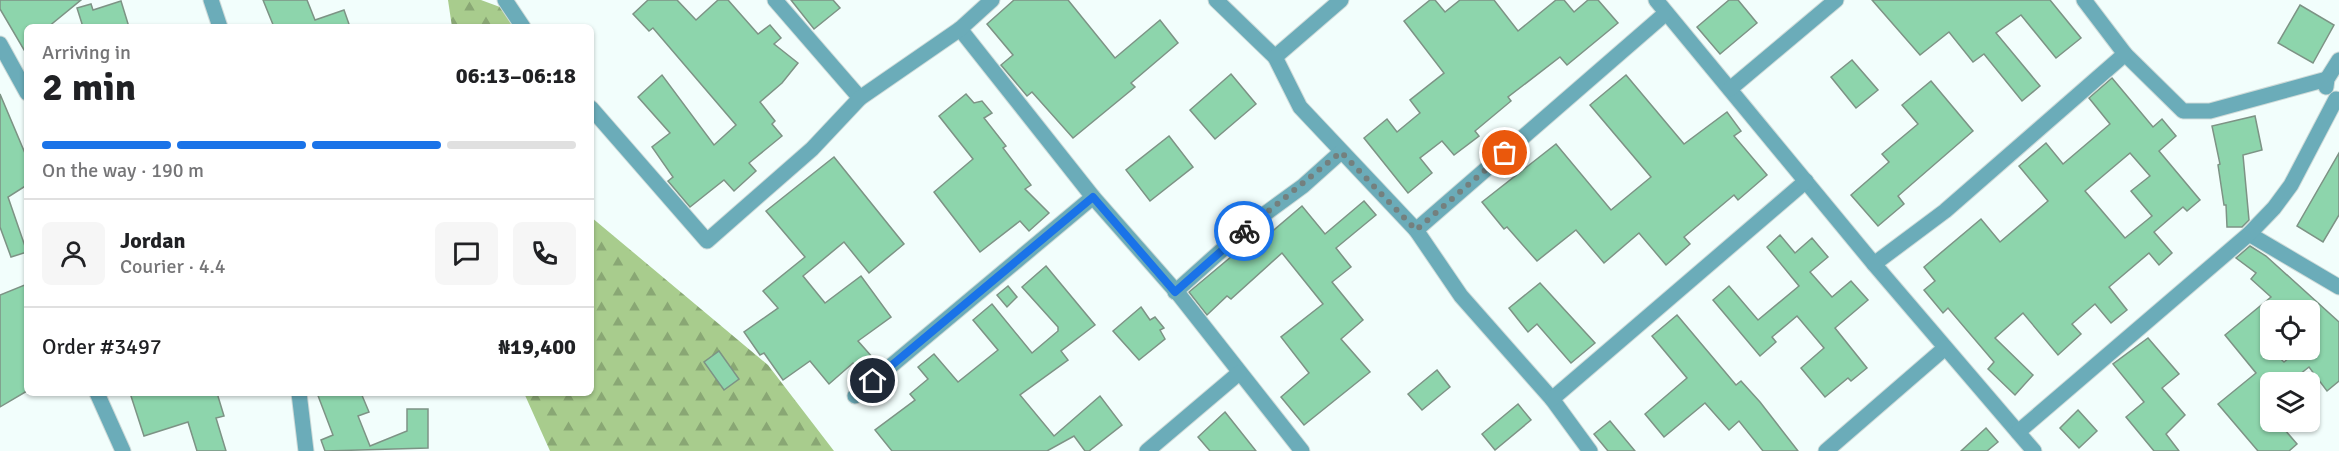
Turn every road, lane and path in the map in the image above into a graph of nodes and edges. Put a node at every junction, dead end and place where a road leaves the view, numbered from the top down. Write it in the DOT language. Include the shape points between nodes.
graph roads {
  1 [pos="211,0"];
  2 [pos="505,0"];
  3 [pos="775,0"];
  4 [pos="992,0"];
  5 [pos="1216,0"];
  6 [pos="1341,0"];
  7 [pos="1656,0"];
  8 [pos="1836,0"];
  9 [pos="2084,0"];
  10 [pos="1666,14"];
  11 [pos="219,24"];
  12 [pos="522,24"];
  13 [pos="960,28"];
  14 [pos="0,44"];
  15 [pos="2126,54"];
  16 [pos="1275,57"];
  17 [pos="2339,60"];
  18 [pos="2327,79"];
  19 [pos="24,88"];
  20 [pos="1730,89"];
  21 [pos="860,98"];
  22 [pos="2337,99"];
  23 [pos="594,111"];
  24 [pos="1341,152"];
  25 [pos="1806,181"];
  26 [pos="1093,197"];
  27 [pos="1416,230"];
  28 [pos="2249,234"];
  29 [pos="1874,264"];
  30 [pos="2339,287"];
  31 [pos="1175,292"];
  32 [pos="1945,348"];
  33 [pos="1239,373"];
  34 [pos="98,396"];
  35 [pos="299,396"];
  36 [pos="855,396"];
  37 [pos="1552,399"];
  38 [pos="2018,432"];
  39 [pos="123,451"];
  40 [pos="306,451"];
  41 [pos="1147,451"];
  42 [pos="1302,451"];
  43 [pos="1590,451"];
  44 [pos="1826,451"];
  45 [pos="2034,451"];
  1 -- 11 [label="street"];
  2 -- 12 [label="street"];
  3 -- 21 [label="street"];
  4 -- 13 [label="street"];
  5 -- 16 [label="street"];
  6 -- 16 [label="street"];
  7 -- 10 [label="street"];
  8 -- 20 [label="street"];
  9 -- 15 [label="street"];
  10 -- 20 [label="street"];
  10 -- 27 [label="street"];
  13 -- 21 [label="street"];
  13 -- 26 [label="street"];
  14 -- 19 [label="street"];
  15 -- 18 [label="street" via="2183,111 2210,111"];
  15 -- 29 [label="street" via="1945,211"];
  16 -- 24 [label="street" via="1300,107"];
  17 -- 18 [label="street"];
  18 -- 22 [label="street" via="2328,92"];
  20 -- 25 [label="street"];
  21 -- 23 [label="street" via="812,148 707,241"];
  22 -- 28 [label="street" via="2291,184"];
  24 -- 27 [label="street"];
  24 -- 31 [label="street"];
  25 -- 29 [label="street"];
  25 -- 37 [label="street"];
  26 -- 31 [label="street"];
  26 -- 36 [label="street"];
  27 -- 37 [label="street" via="1461,296"];
  28 -- 30 [label="street"];
  28 -- 38 [label="street"];
  29 -- 32 [label="street"];
  31 -- 33 [label="street"];
  32 -- 38 [label="street"];
  32 -- 44 [label="street"];
  33 -- 41 [label="street"];
  33 -- 42 [label="street"];
  34 -- 39 [label="street"];
  35 -- 40 [label="street"];
  37 -- 43 [label="street"];
  38 -- 45 [label="street"];
}
